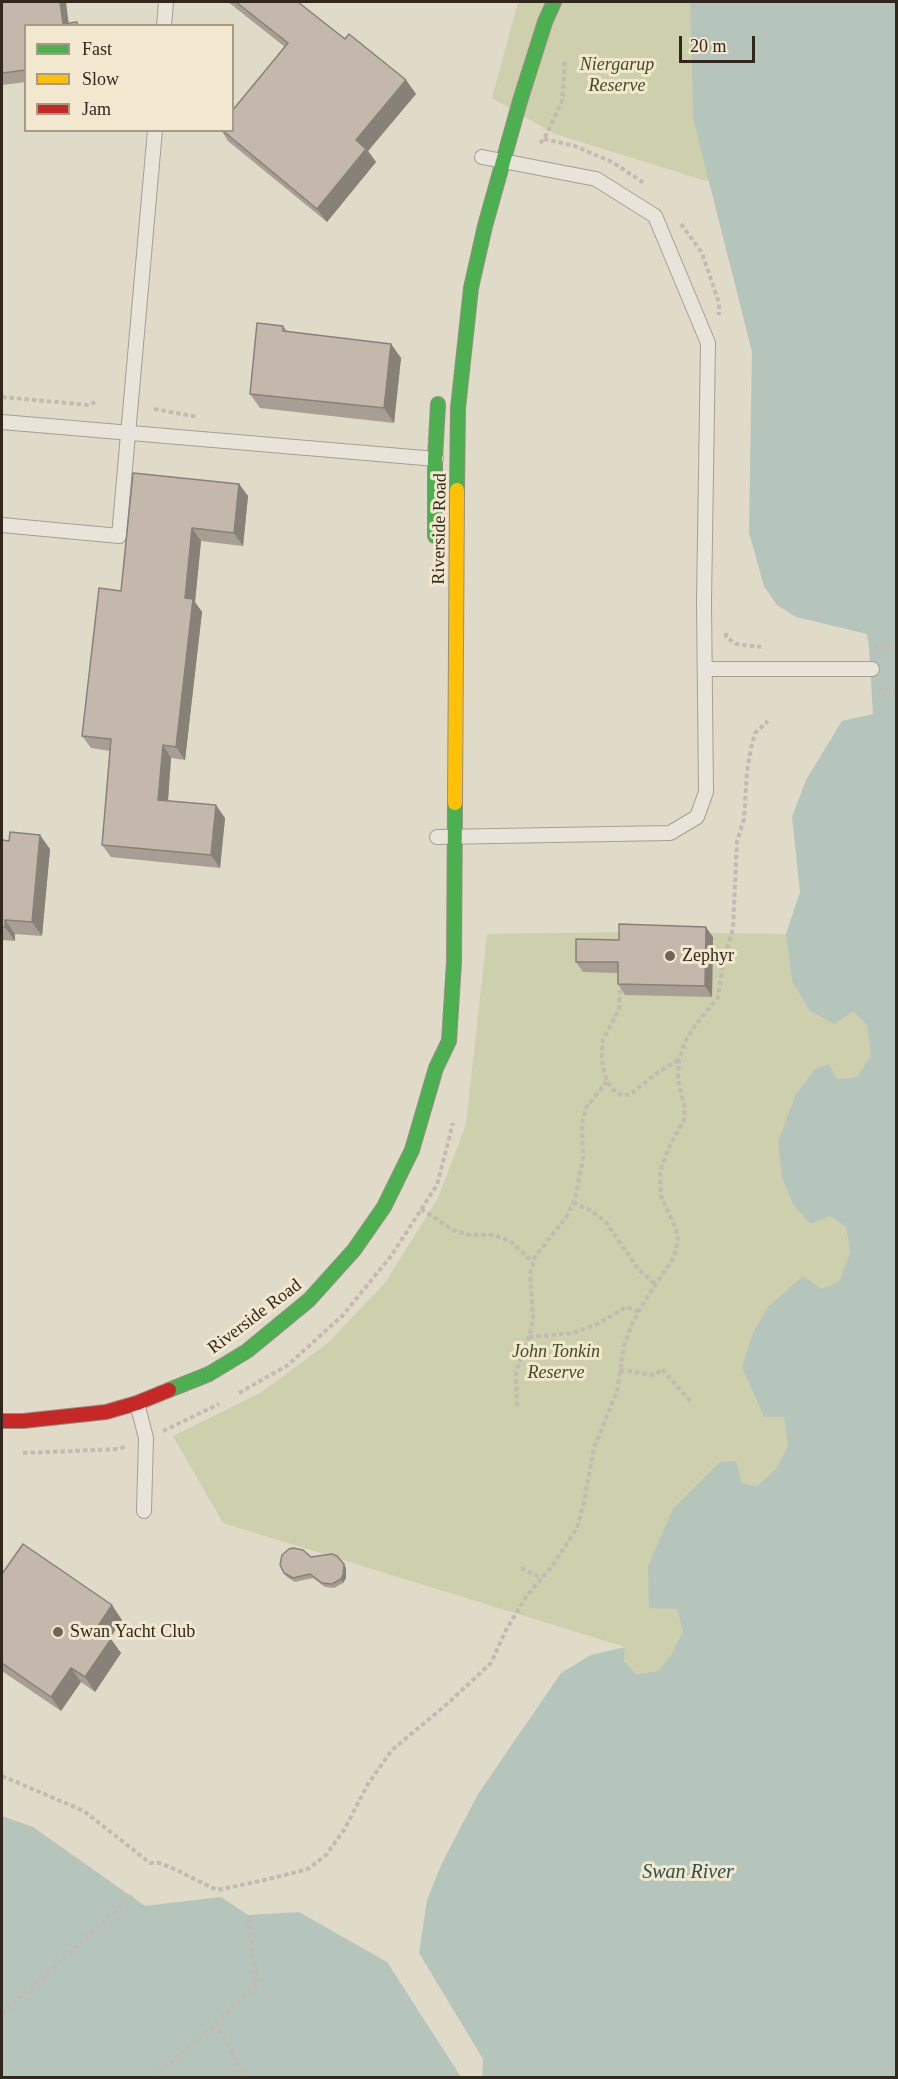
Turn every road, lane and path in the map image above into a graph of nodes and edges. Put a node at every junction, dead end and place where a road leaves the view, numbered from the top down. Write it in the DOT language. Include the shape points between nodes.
graph roads {
  1 [pos="166,2"];
  2 [pos="554,2"];
  3 [pos="164,24"];
  4 [pos="566,57"];
  5 [pos="155,132"];
  6 [pos="482,157"];
  7 [pos="510,162"];
  8 [pos="439,386"];
  9 [pos="2,397"];
  10 [pos="95,402"];
  11 [pos="154,409"];
  12 [pos="200,417"];
  13 [pos="2,422"];
  14 [pos="127,434"];
  15 [pos="435,459"];
  16 [pos="459,461"];
  17 [pos="2,525"];
  18 [pos="436,553"];
  19 [pos="870,647"];
  20 [pos="897,647"];
  21 [pos="705,669"];
  22 [pos="872,669"];
  23 [pos="872,688"];
  24 [pos="897,689"];
  25 [pos="768,721"];
  26 [pos="437,837"];
  27 [pos="454,838"];
  28 [pos="620,990"];
  29 [pos="431,1041"];
  30 [pos="679,1060"];
  31 [pos="436,1068"];
  32 [pos="607,1081"];
  33 [pos="455,1116"];
  34 [pos="573,1203"];
  35 [pos="421,1209"];
  36 [pos="534,1262"];
  37 [pos="655,1284"];
  38 [pos="638,1311"];
  39 [pos="529,1337"];
  40 [pos="620,1370"];
  41 [pos="236,1395"];
  42 [pos="226,1401"];
  43 [pos="691,1402"];
  44 [pos="137,1403"];
  45 [pos="517,1406"];
  46 [pos="2,1421"];
  47 [pos="146,1438"];
  48 [pos="20,1453"];
  49 [pos="144,1511"];
  50 [pos="521,1568"];
  51 [pos="542,1578"];
  52 [pos="2,1776"];
  53 [pos="132,1896"];
  54 [pos="248,1915"];
  55 [pos="2,2013"];
  56 [pos="216,2023"];
  57 [pos="153,2078"];
  58 [pos="246,2078"];
  1 -- 3 [label="lane"];
  2 -- 7 [label="street, Riverside Road" via="520,101"];
  4 -- 7 [label="path" via="562,101 544,139"];
  5 -- 14 [label="lane"];
  6 -- 7 [label="lane"];
  7 -- 16 [label="street, Riverside Road" via="485,226 471,288 458,408"];
  7 -- 21 [label="lane" via="596,179 655,216 708,343"];
  8 -- 15 [label="street, Riverside Road"];
  9 -- 10 [label="path" via="89,405"];
  11 -- 12 [label="path"];
  13 -- 14 [label="lane"];
  14 -- 15 [label="lane"];
  14 -- 17 [label="lane" via="119,536"];
  15 -- 16 [label="lane"];
  15 -- 18 [label="street, Riverside Road"];
  16 -- 27 [label="street, Riverside Road"];
  19 -- 20 [label="path"];
  21 -- 22 [label="lane"];
  21 -- 27 [label="lane" via="706,792 696,817 670,833"];
  23 -- 24 [label="path"];
  25 -- 30 [label="path" via="755,733 747,771 744,819 737,841 733,928 718,997 693,1027"];
  26 -- 27 [label="lane"];
  27 -- 31 [label="street, Riverside Road" via="454,962 449,1041"];
  28 -- 32 [label="path" via="619,1010 603,1039 602,1062"];
  29 -- 31 [label="street, Riverside Road"];
  30 -- 32 [label="path" via="623,1096"];
  30 -- 37 [label="path" via="684,1120 660,1172 661,1196 678,1241 674,1257"];
  31 -- 44 [label="street, Riverside Road" via="412,1150 384,1207 328,1281 247,1351 209,1374"];
  32 -- 34 [label="path" via="585,1109 583,1158"];
  33 -- 35 [label="path" via="437,1185"];
  34 -- 36 [label="path"];
  34 -- 37 [label="path" via="605,1221 639,1270"];
  35 -- 36 [label="path" via="453,1230 469,1235 494,1235 510,1242"];
  35 -- 41 [label="path" via="391,1256 343,1315 288,1365"];
  36 -- 39 [label="path" via="530,1274 533,1318"];
  37 -- 38 [label="path"];
  38 -- 39 [label="path" via="626,1307 573,1333"];
  38 -- 40 [label="path" via="624,1346"];
  39 -- 45 [label="path" via="516,1372"];
  40 -- 43 [label="path" via="654,1374 662,1369"];
  40 -- 51 [label="path" via="617,1391 594,1448 577,1528"];
  42 -- 47 [label="path"];
  44 -- 46 [label="street, Riverside Road" via="106,1412"];
  44 -- 47 [label="lane"];
  47 -- 48 [label="path" via="120,1449"];
  47 -- 49 [label="lane"];
  50 -- 51 [label="path"];
  51 -- 52 [label="path" via="506,1630 491,1663 392,1750 368,1784 344,1830 326,1855 308,1869 217,1890 170,1867 150,1863 84,1811"];
  53 -- 55 [label="path"];
  54 -- 56 [label="path" via="257,1984"];
  56 -- 57 [label="path"];
  56 -- 58 [label="path"];
}
